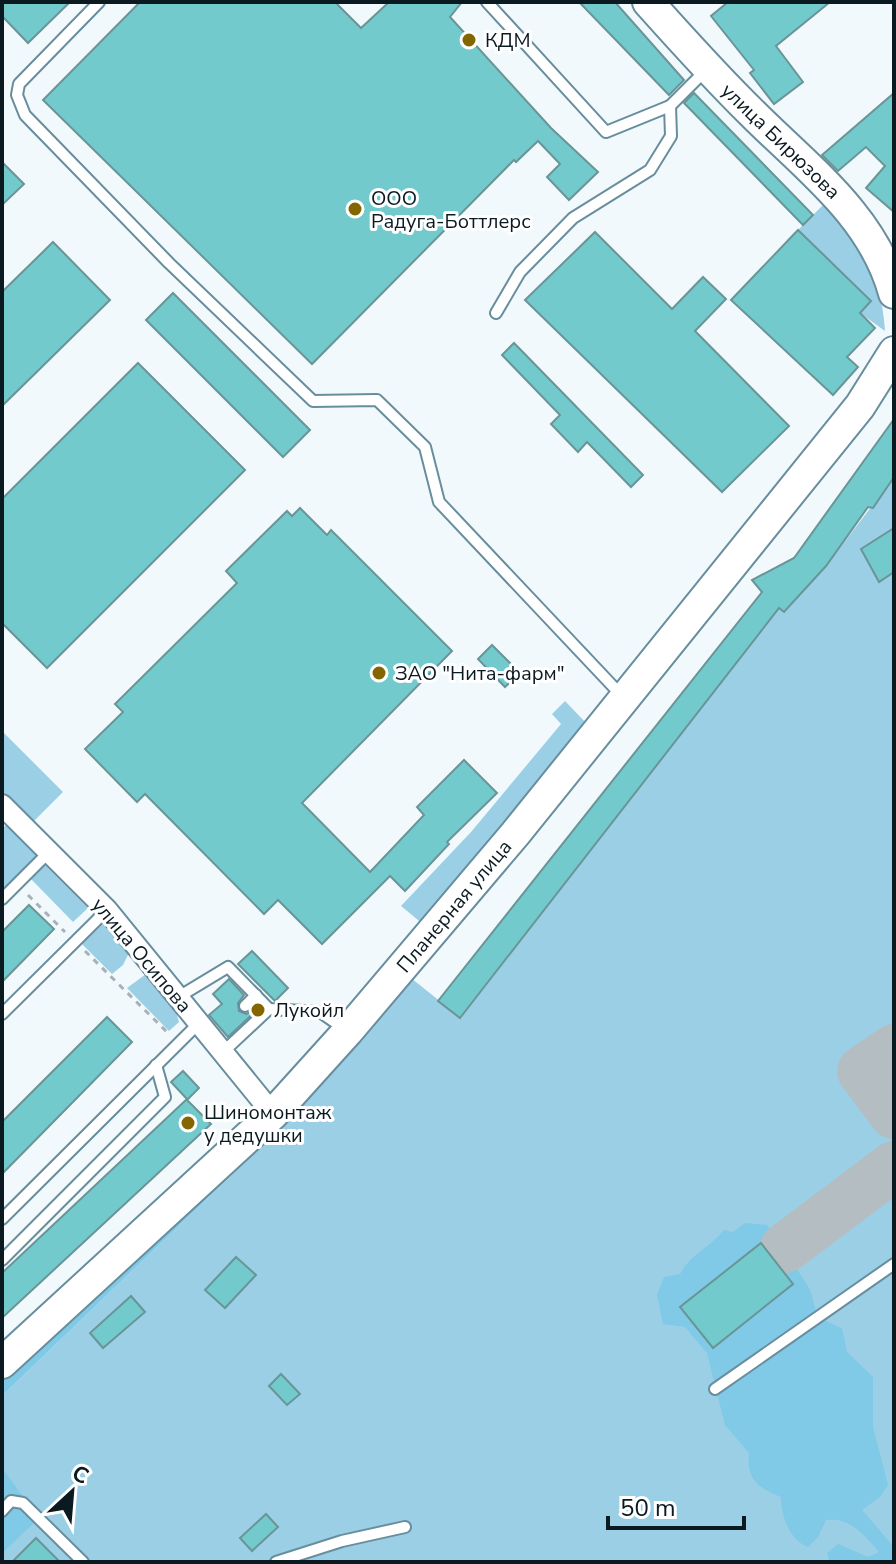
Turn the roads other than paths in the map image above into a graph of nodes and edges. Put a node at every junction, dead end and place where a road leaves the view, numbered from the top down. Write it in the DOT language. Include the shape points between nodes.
graph roads {
  1 [pos="99,2"];
  2 [pos="487,2"];
  3 [pos="648,2"];
  4 [pos="708,69"];
  5 [pos="670,106"];
  6 [pos="894,293"];
  7 [pos="496,313"];
  8 [pos="894,352"];
  9 [pos="625,698"];
  10 [pos="5,813"];
  11 [pos="50,851"];
  12 [pos="2,899"];
  13 [pos="107,910"];
  14 [pos="256,995"];
  15 [pos="180,996"];
  16 [pos="245,1006"];
  17 [pos="269,1009"];
  18 [pos="2,1014"];
  19 [pos="348,1031"];
  20 [pos="213,1035"];
  21 [pos="156,1065"];
  22 [pos="273,1114"];
  23 [pos="2,1219"];
  24 [pos="2,1260"];
  25 [pos="894,1264"];
  26 [pos="2,1363"];
  27 [pos="715,1389"];
  28 [pos="2,1511"];
  29 [pos="405,1527"];
  30 [pos="83,1562"];
  31 [pos="276,1562"];
  1 -- 9 [label="lane" via="19,84 17,95 25,115 313,401 377,400 425,447 439,502"];
  2 -- 5 [label="lane" via="606,132"];
  3 -- 4 [label="main road, улица Бирюзова"];
  4 -- 5 [label="lane"];
  4 -- 6 [label="main road, улица Бирюзова" via="847,205 887,268"];
  5 -- 7 [label="lane" via="671,136 650,170 573,218 520,272"];
  8 -- 9 [label="main road, Планерная улица" via="860,406"];
  9 -- 19 [label="main road, Планерная улица"];
  10 -- 11 [label="street, улица Осипова"];
  11 -- 12 [label="lane"];
  11 -- 13 [label="street, улица Осипова"];
  13 -- 15 [label="street, улица Осипова"];
  13 -- 18 [label="lane"];
  14 -- 15 [label="lane" via="228,967"];
  14 -- 16 [label="lane"];
  14 -- 17 [label="lane"];
  15 -- 20 [label="street, улица Осипова"];
  17 -- 19 [label="lane" via="320,1012"];
  17 -- 20 [label="lane"];
  19 -- 22 [label="main road, Планерная улица"];
  20 -- 21 [label="lane" via="179,1043"];
  20 -- 22 [label="street, улица Осипова"];
  21 -- 23 [label="lane"];
  21 -- 24 [label="lane" via="165,1097"];
  22 -- 26 [label="main road, Планерная улица"];
  25 -- 27 [label="lane"];
  28 -- 30 [label="lane" via="11,1501 23,1503"];
  29 -- 31 [label="lane"];
}
